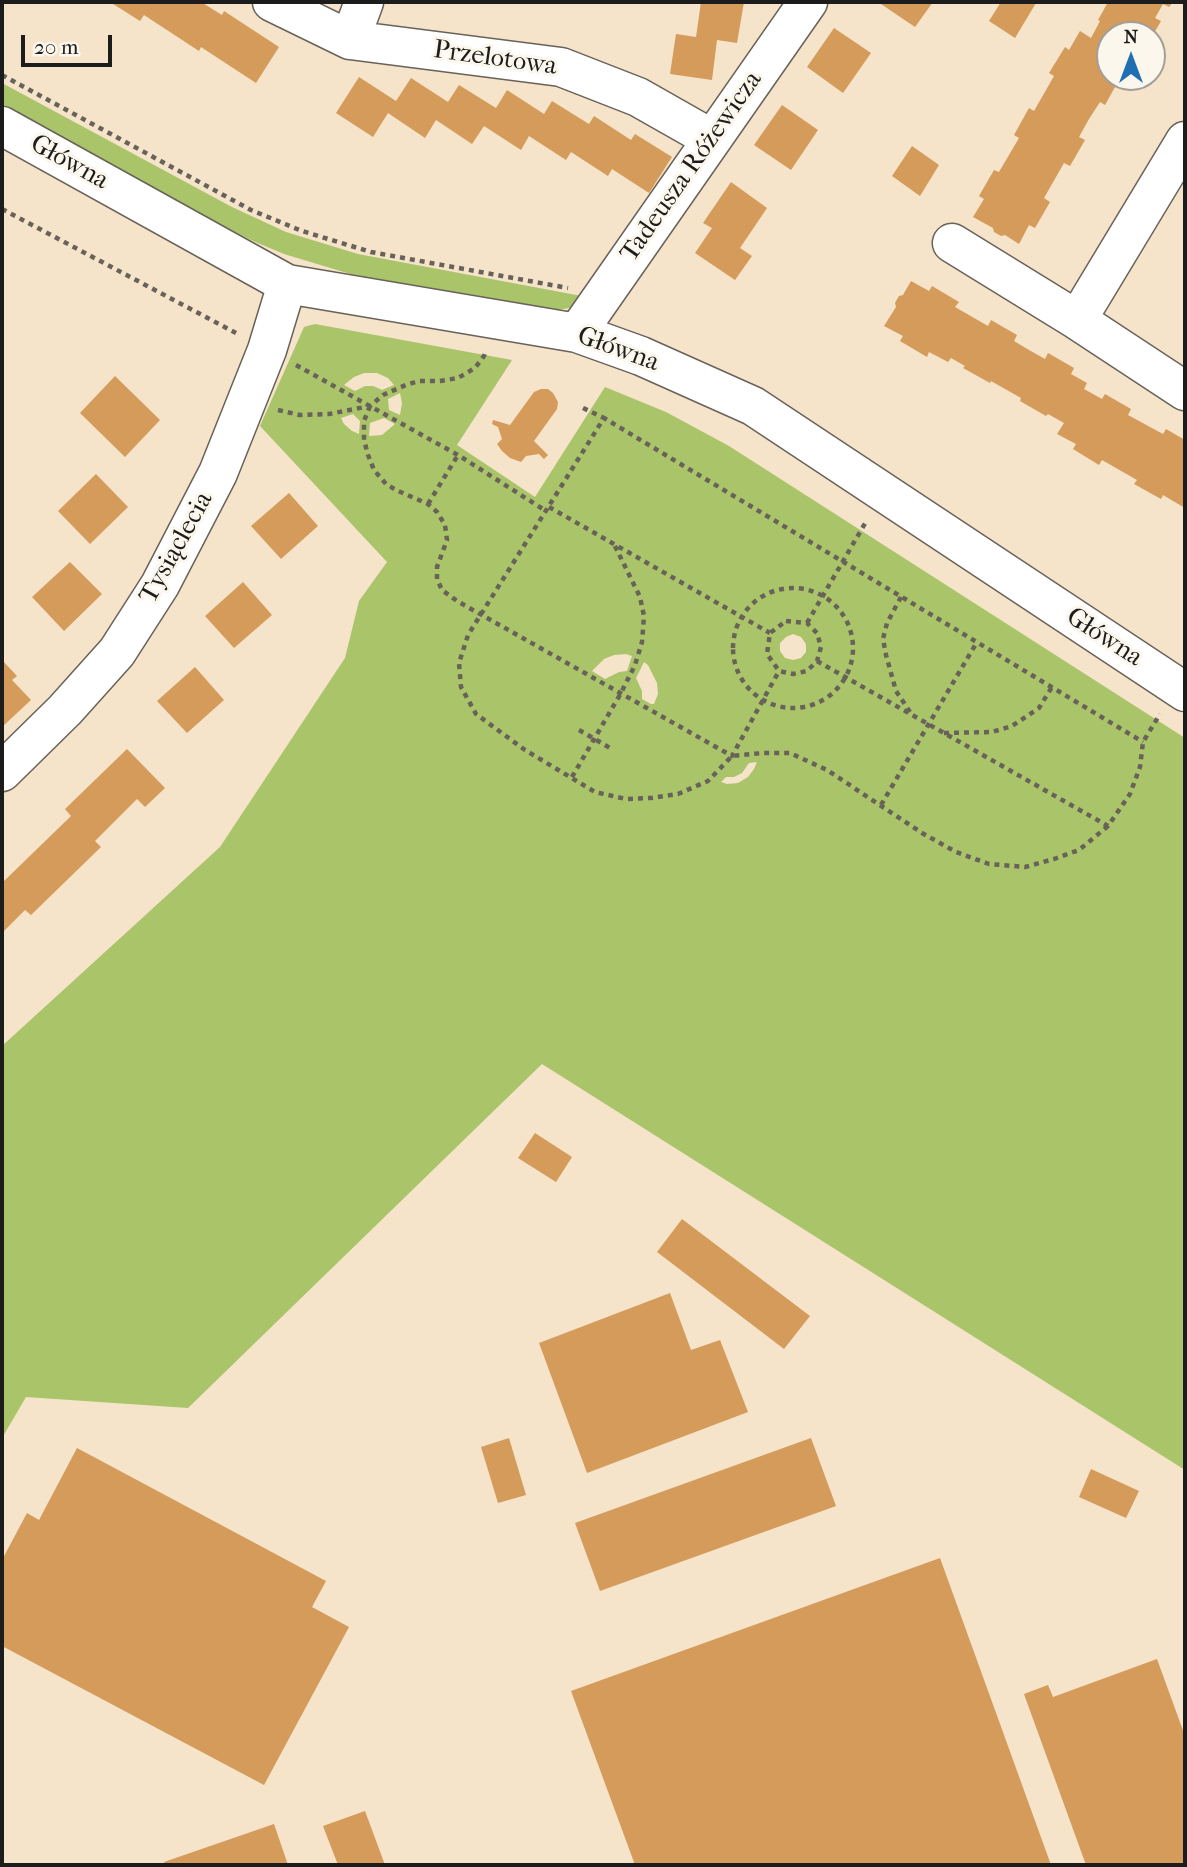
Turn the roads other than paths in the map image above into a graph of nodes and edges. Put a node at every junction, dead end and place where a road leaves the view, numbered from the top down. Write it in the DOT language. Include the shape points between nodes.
graph roads {
  1 [pos="272,2"];
  2 [pos="364,2"];
  3 [pos="808,2"];
  4 [pos="350,40"];
  5 [pos="2,126"];
  6 [pos="712,139"];
  7 [pos="1185,141"];
  8 [pos="952,243"];
  9 [pos="287,284"];
  10 [pos="1077,320"];
  11 [pos="577,333"];
  12 [pos="1185,391"];
  13 [pos="1185,691"];
  14 [pos="2,772"];
  1 -- 4 [label="street, Przelotowa"];
  2 -- 4 [label="street"];
  3 -- 6 [label="street, Tadeusza Różewicza"];
  4 -- 6 [label="street, Przelotowa" via="561,67 638,97"];
  5 -- 9 [label="street, Główna"];
  6 -- 11 [label="street, Tadeusza Różewicza"];
  7 -- 10 [label="street"];
  8 -- 10 [label="street"];
  9 -- 11 [label="street, Główna"];
  9 -- 14 [label="street, Tysiąclecia" via="267,349 218,473 160,585 117,652"];
  10 -- 12 [label="street"];
  11 -- 13 [label="street, Główna" via="753,405"];
}
